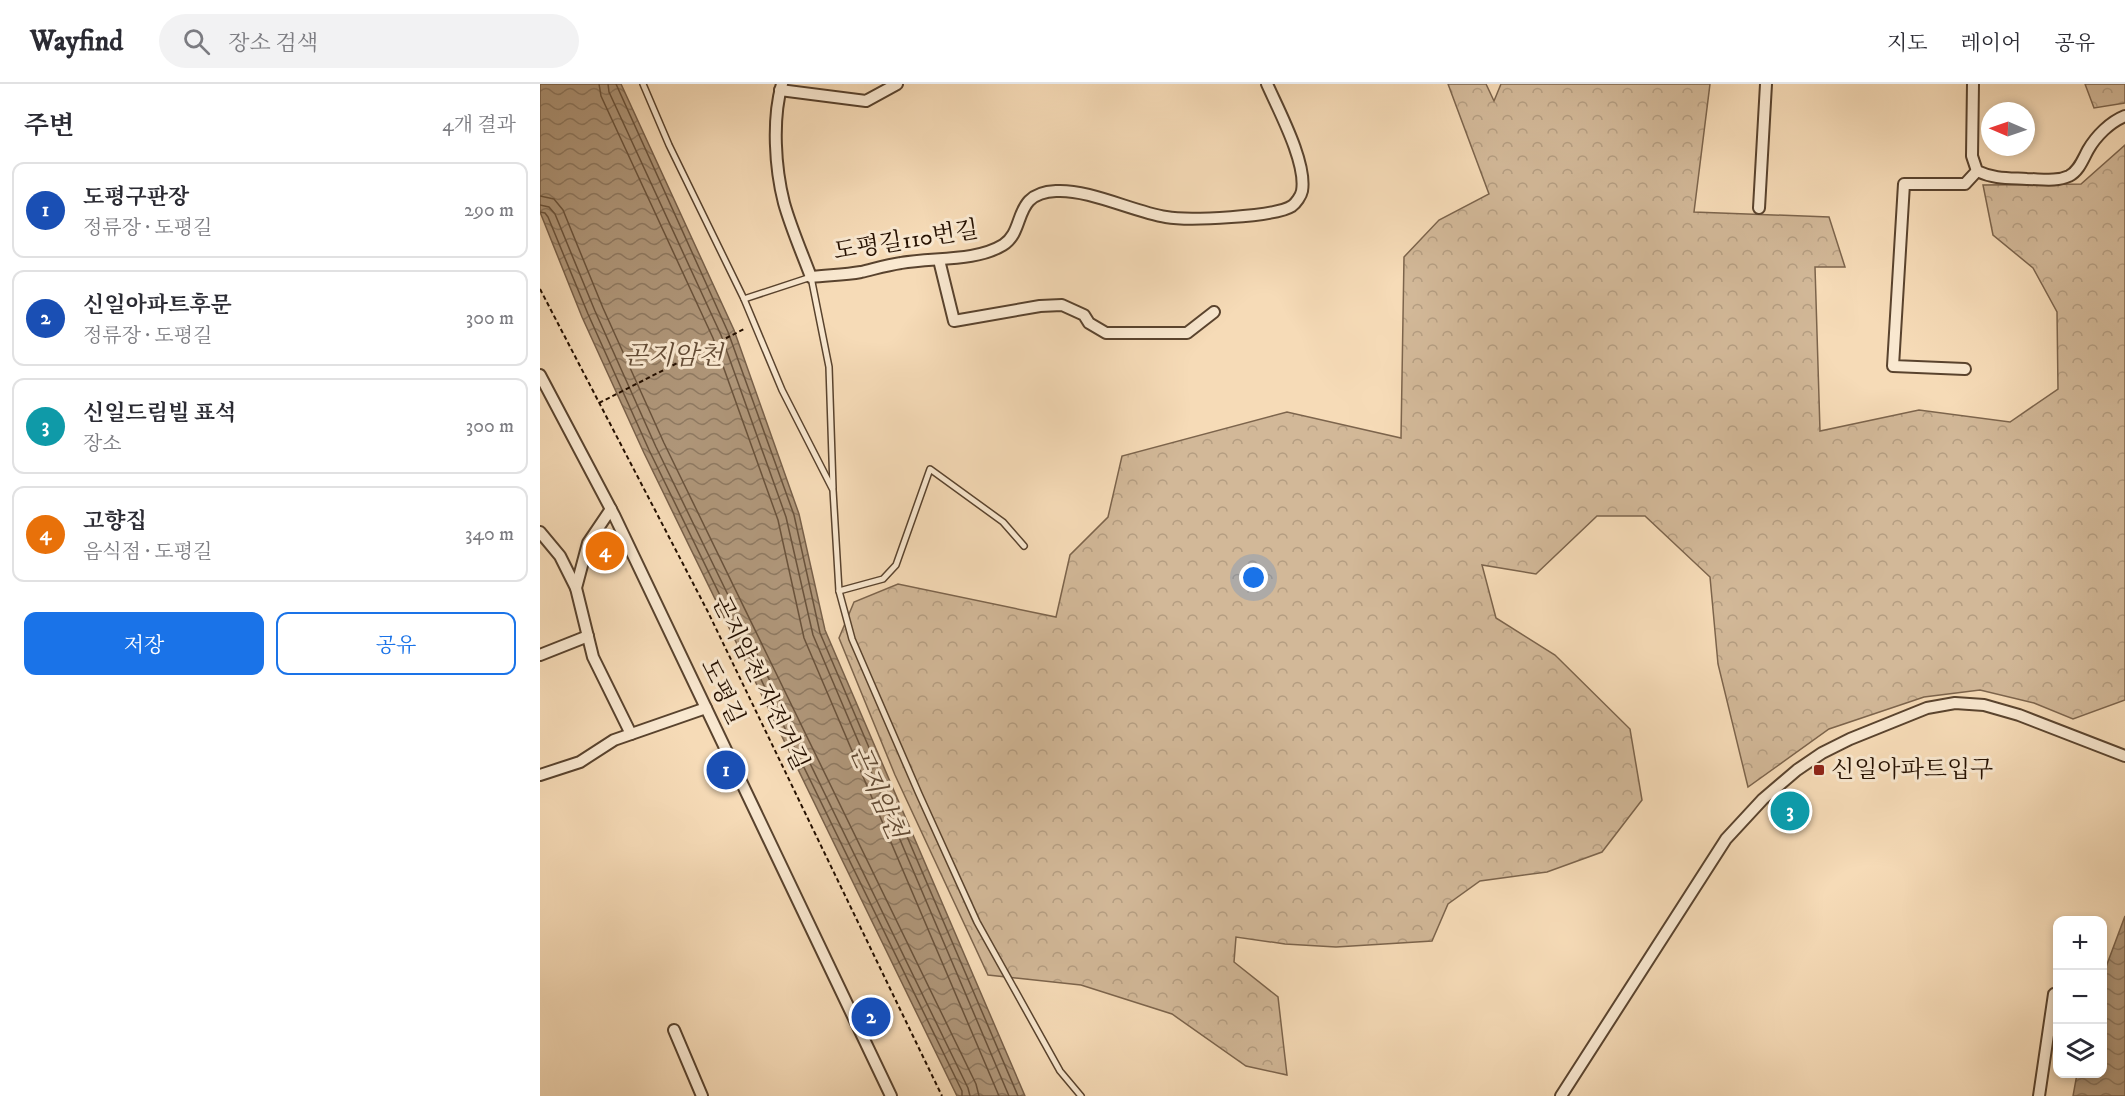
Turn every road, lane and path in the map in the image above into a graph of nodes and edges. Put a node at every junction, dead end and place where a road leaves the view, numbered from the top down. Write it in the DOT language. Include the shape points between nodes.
graph roads {
  1 [pos="643,84"];
  2 [pos="897,84"];
  3 [pos="1267,84"];
  4 [pos="1766,84"];
  5 [pos="1973,84"];
  6 [pos="781,87"];
  7 [pos="2125,116"];
  8 [pos="1977,171"];
  9 [pos="1759,208"];
  10 [pos="939,260"];
  11 [pos="811,277"];
  12 [pos="540,289"];
  13 [pos="744,299"];
  14 [pos="1214,312"];
  15 [pos="756,323"];
  16 [pos="1965,369"];
  17 [pos="540,375"];
  18 [pos="599,403"];
  19 [pos="833,490"];
  20 [pos="610,509"];
  21 [pos="540,532"];
  22 [pos="1024,546"];
  23 [pos="576,588"];
  24 [pos="839,591"];
  25 [pos="588,636"];
  26 [pos="540,655"];
  27 [pos="706,708"];
  28 [pos="631,734"];
  29 [pos="2125,756"];
  30 [pos="540,775"];
  31 [pos="2053,1001"];
  32 [pos="674,1030"];
  33 [pos="702,1096"];
  34 [pos="891,1096"];
  35 [pos="942,1096"];
  36 [pos="1081,1096"];
  37 [pos="1561,1096"];
  38 [pos="2039,1096"];
  1 -- 13 [label="lane"];
  2 -- 6 [label="street" via="866,102"];
  3 -- 10 [label="street, 도평길110번길" via="1297,153 1302,192 1294,205 1278,212 1167,217 1056,191 1034,196 1022,209 1015,230 1004,244 980,253"];
  4 -- 9 [label="street"];
  5 -- 8 [label="street" via="1972,156"];
  6 -- 11 [label="street, 도평길110번길" via="776,124 784,203"];
  7 -- 8 [label="street" via="2103,131 2071,175 2056,180 1990,177"];
  8 -- 16 [label="street" via="1965,184 1904,184 1893,366"];
  10 -- 11 [label="street, 도평길110번길"];
  10 -- 14 [label="street" via="954,321 1062,305 1084,315 1089,323 1106,333 1187,333"];
  11 -- 13 [label="lane"];
  11 -- 19 [label="lane" via="829,367"];
  12 -- 18 [label="path, 곤지암천 자전거길"];
  13 -- 15 [label="lane"];
  15 -- 18 [label="path"];
  15 -- 19 [label="lane" via="782,390"];
  17 -- 20 [label="street, 도평길"];
  18 -- 35 [label="path, 곤지암천 자전거길" via="708,612"];
  19 -- 24 [label="lane"];
  20 -- 23 [label="street" via="588,543"];
  20 -- 27 [label="street, 도평길"];
  21 -- 23 [label="street" via="560,556"];
  22 -- 24 [label="lane" via="1003,522 930,470 896,565 883,579"];
  23 -- 25 [label="street"];
  24 -- 36 [label="lane" via="852,639 977,922 1060,1071"];
  25 -- 26 [label="street"];
  25 -- 28 [label="street" via="592,657"];
  27 -- 28 [label="street"];
  27 -- 34 [label="street, 도평길"];
  28 -- 30 [label="street" via="580,762"];
  29 -- 37 [label="street" via="2019,715 1984,705 1955,704 1927,708 1822,753 1763,799 1726,839"];
  31 -- 38 [label="street"];
  32 -- 33 [label="street"];
}
